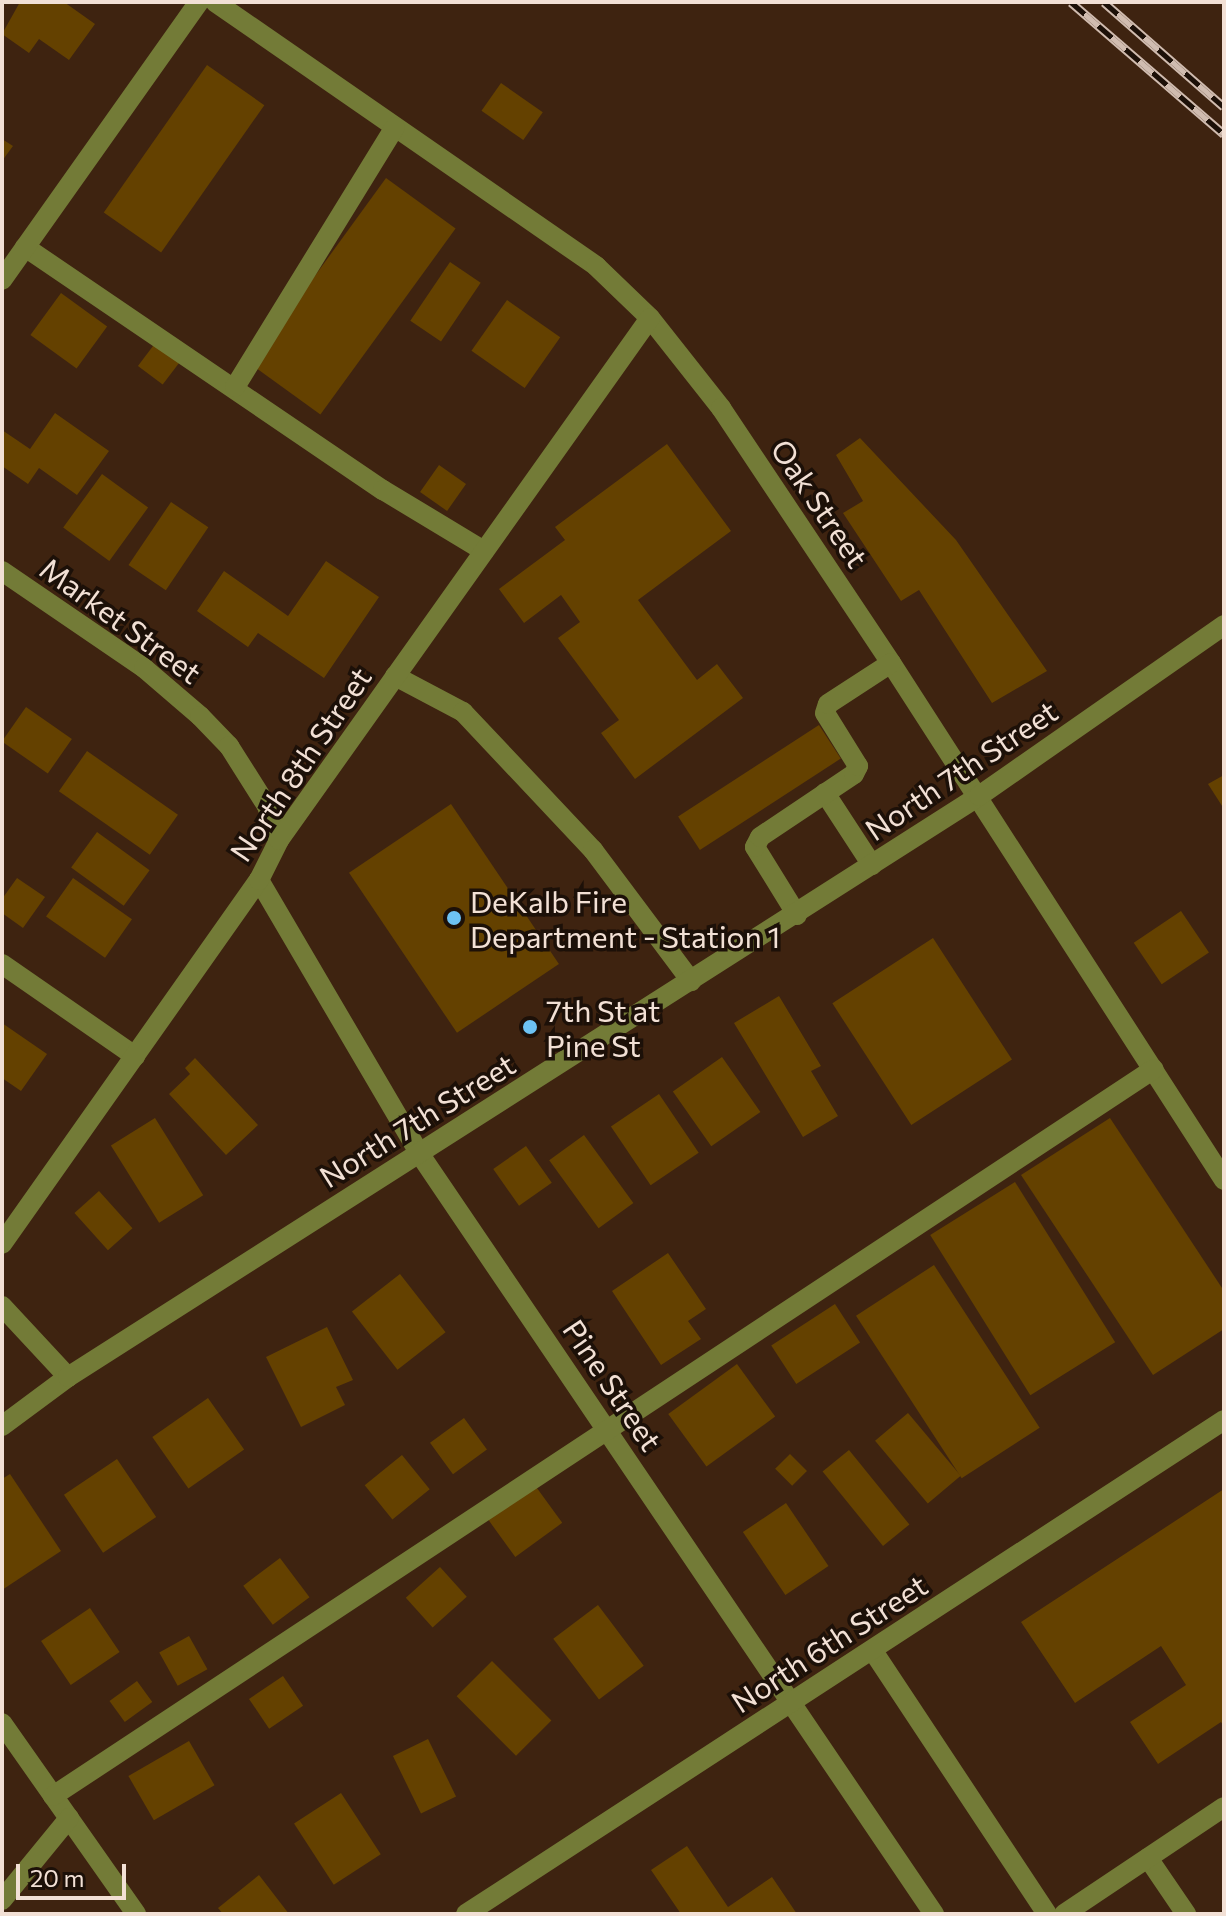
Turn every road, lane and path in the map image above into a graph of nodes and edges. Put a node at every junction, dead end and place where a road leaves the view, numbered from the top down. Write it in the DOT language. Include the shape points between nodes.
graph roads {
  1 [pos="199,2"];
  2 [pos="215,2"];
  3 [pos="395,127"];
  4 [pos="25,247"];
  5 [pos="2,280"];
  6 [pos="650,318"];
  7 [pos="235,387"];
  8 [pos="484,551"];
  9 [pos="2,571"];
  10 [pos="1224,625"];
  11 [pos="891,663"];
  12 [pos="395,676"];
  13 [pos="825,793"];
  14 [pos="979,796"];
  15 [pos="279,840"];
  16 [pos="872,865"];
  17 [pos="259,880"];
  18 [pos="797,915"];
  19 [pos="2,964"];
  20 [pos="691,981"];
  21 [pos="135,1056"];
  22 [pos="1154,1069"];
  23 [pos="419,1153"];
  24 [pos="1224,1180"];
  25 [pos="2,1244"];
  26 [pos="2,1306"];
  27 [pos="68,1377"];
  28 [pos="1224,1420"];
  29 [pos="2,1426"];
  30 [pos="607,1430"];
  31 [pos="873,1651"];
  32 [pos="793,1703"];
  33 [pos="2,1723"];
  34 [pos="53,1796"];
  35 [pos="1224,1807"];
  36 [pos="69,1818"];
  37 [pos="1148,1858"];
  38 [pos="2,1900"];
  39 [pos="136,1914"];
  40 [pos="466,1914"];
  41 [pos="934,1914"];
  42 [pos="1047,1914"];
  43 [pos="1064,1914"];
  44 [pos="1186,1914"];
  1 -- 4 [label="street"];
  2 -- 3 [label="street, Oak Street"];
  3 -- 6 [label="street, Oak Street" via="596,266"];
  3 -- 7 [label="street"];
  4 -- 5 [label="street"];
  4 -- 7 [label="street"];
  6 -- 8 [label="street, North 8th Street"];
  6 -- 11 [label="street, Oak Street" via="721,408"];
  7 -- 8 [label="street" via="383,490"];
  8 -- 12 [label="street, North 8th Street"];
  9 -- 15 [label="street, Market Street" via="144,668 200,716 267,806"];
  10 -- 14 [label="street, North 7th Street"];
  11 -- 13 [label="street" via="828,704 825,713 858,766"];
  11 -- 14 [label="street, Oak Street"];
  12 -- 15 [label="street, North 8th Street"];
  12 -- 20 [label="street" via="463,712 593,850"];
  13 -- 16 [label="street"];
  13 -- 18 [label="street" via="760,837 755,847"];
  14 -- 16 [label="street, North 7th Street"];
  14 -- 22 [label="street, Oak Street"];
  15 -- 17 [label="street, North 8th Street"];
  16 -- 18 [label="street, North 7th Street"];
  17 -- 21 [label="street, North 8th Street"];
  17 -- 23 [label="street, Pine Street"];
  18 -- 20 [label="street, North 7th Street"];
  19 -- 21 [label="street"];
  20 -- 23 [label="street, North 7th Street"];
  21 -- 25 [label="street, North 8th Street"];
  22 -- 24 [label="street, Oak Street"];
  22 -- 30 [label="street"];
  23 -- 27 [label="street, North 7th Street"];
  23 -- 30 [label="street, Pine Street"];
  26 -- 27 [label="street"];
  27 -- 29 [label="street, North 7th Street"];
  28 -- 31 [label="street, North 6th Street"];
  30 -- 32 [label="street, Pine Street"];
  30 -- 34 [label="street"];
  31 -- 32 [label="street, North 6th Street"];
  31 -- 42 [label="street"];
  32 -- 40 [label="street, North 6th Street"];
  32 -- 41 [label="street, Pine Street"];
  33 -- 34 [label="street"];
  34 -- 36 [label="street"];
  35 -- 37 [label="street"];
  36 -- 38 [label="street"];
  36 -- 39 [label="street"];
  37 -- 43 [label="street"];
  37 -- 44 [label="street"];
}
